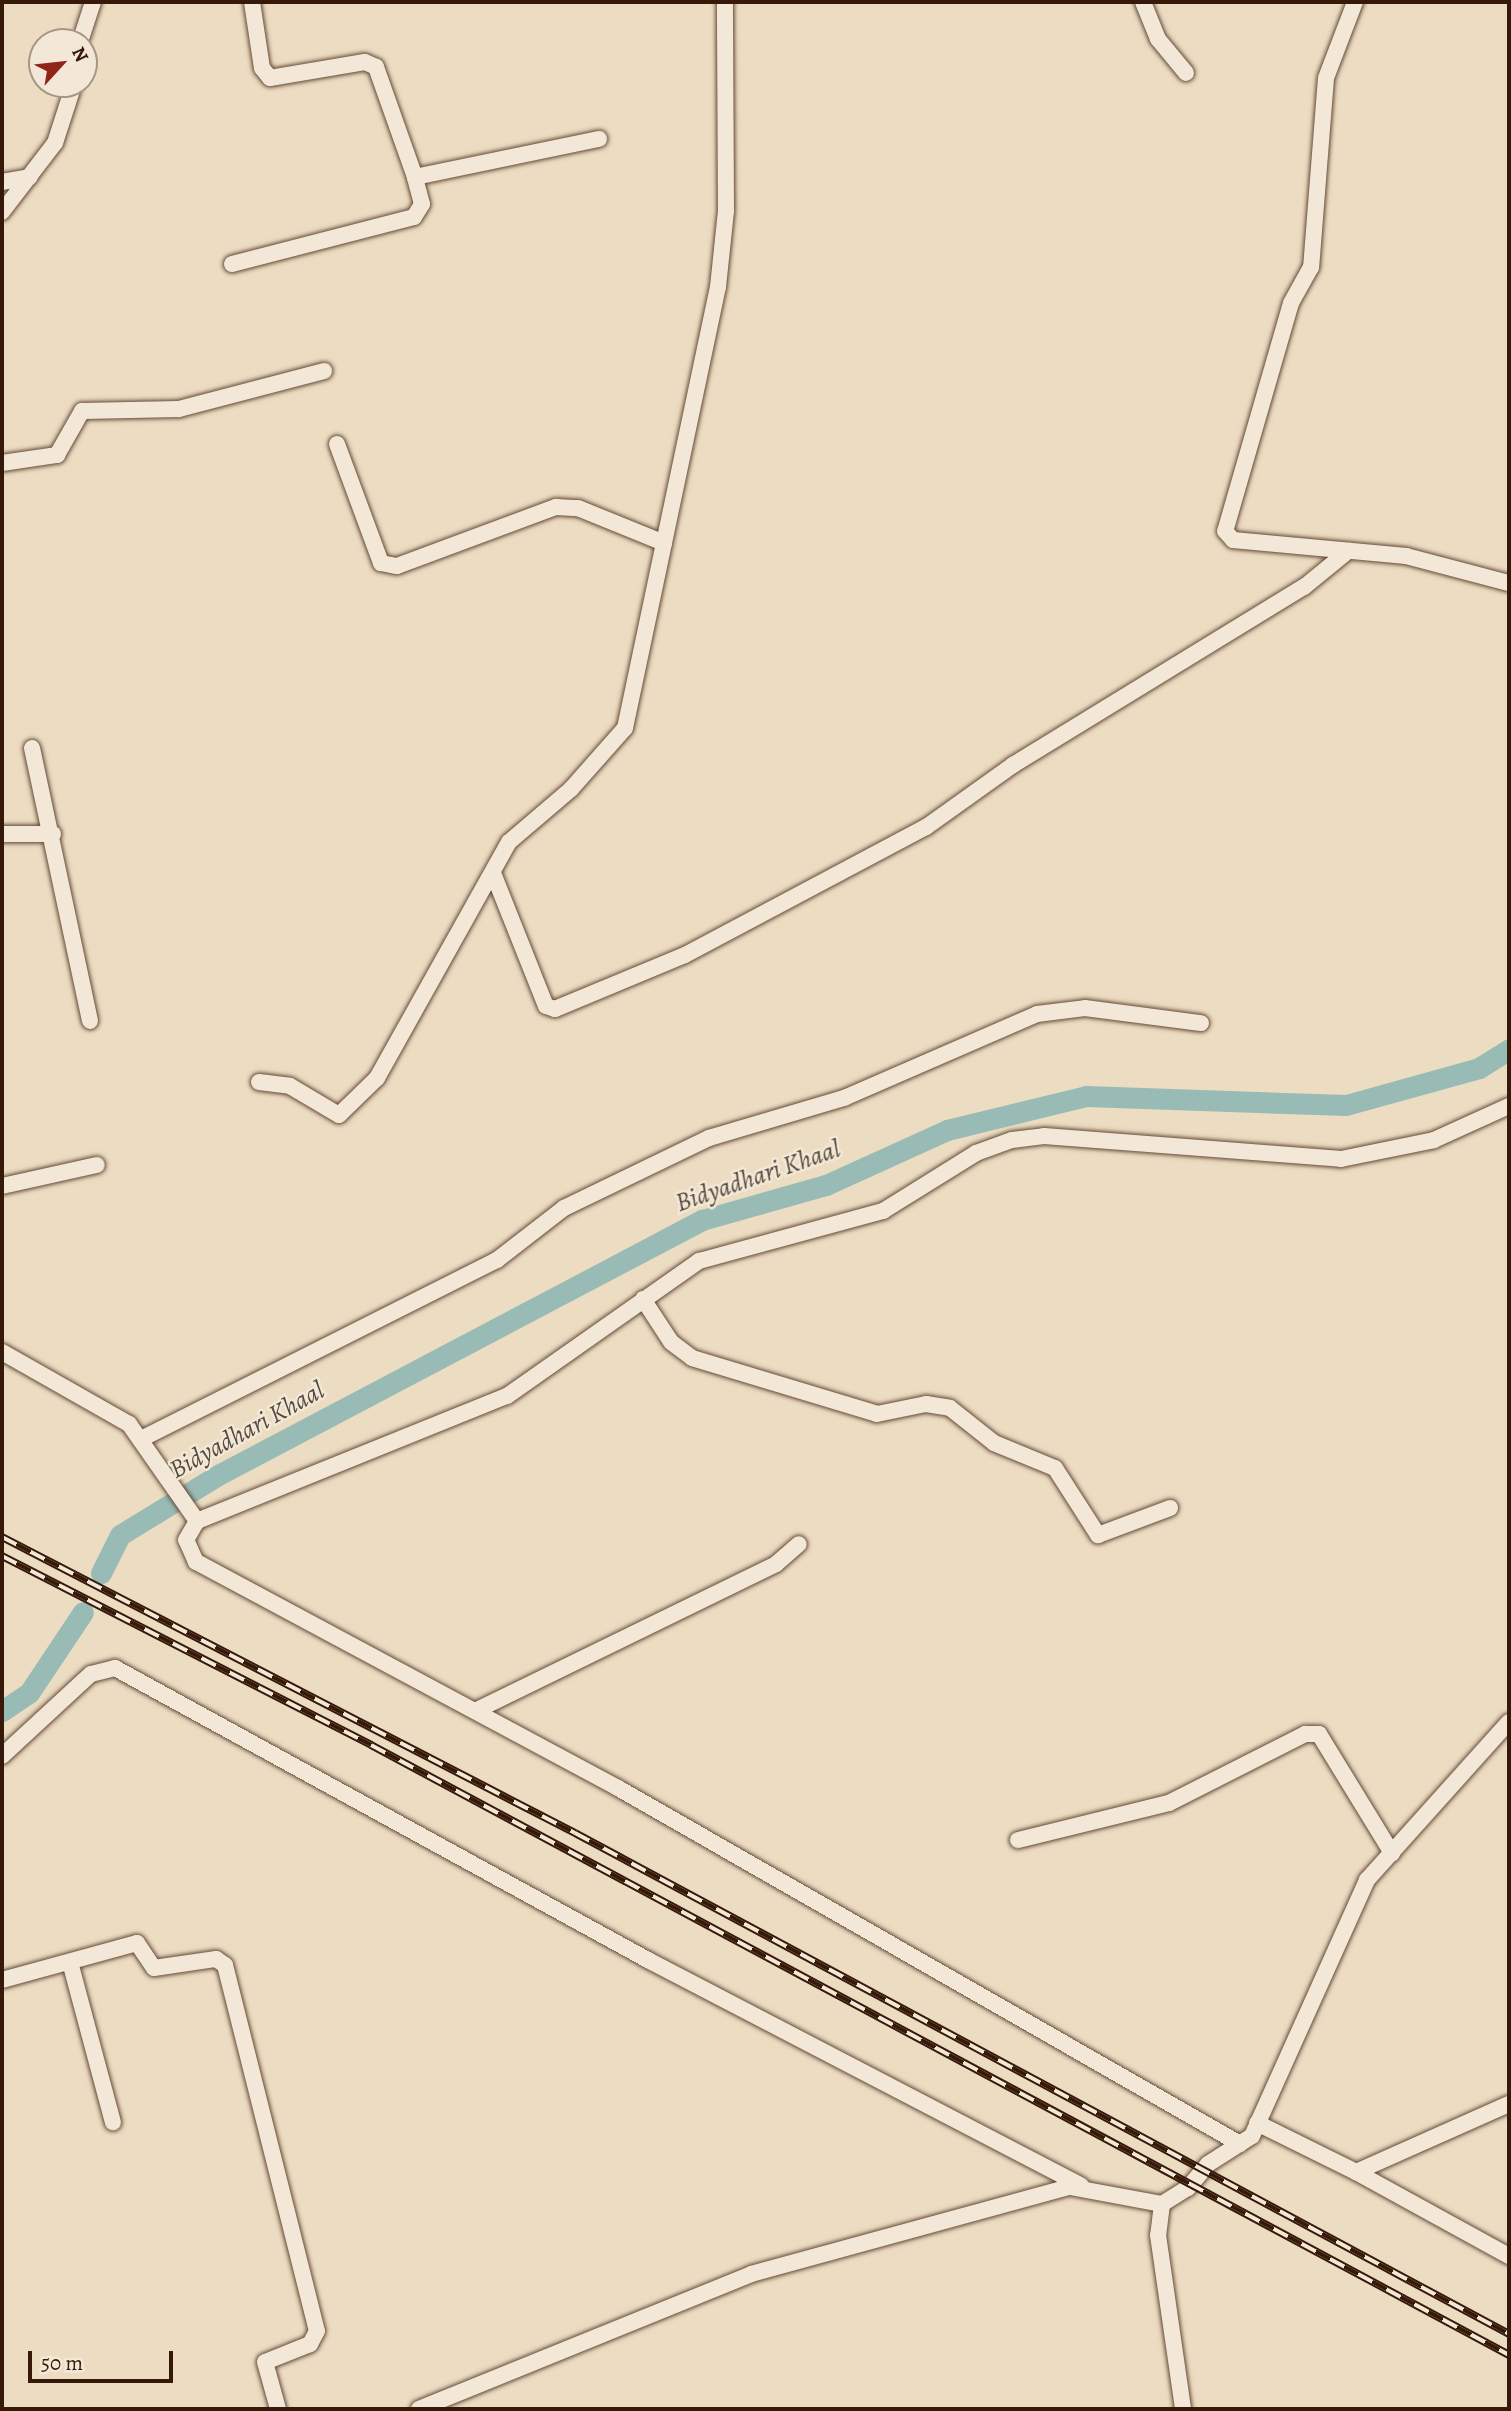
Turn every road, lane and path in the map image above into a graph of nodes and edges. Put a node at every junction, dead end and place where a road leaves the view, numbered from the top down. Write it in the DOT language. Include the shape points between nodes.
graph roads {
  1 [pos="93,2"];
  2 [pos="253,2"];
  3 [pos="725,2"];
  4 [pos="1143,2"];
  5 [pos="1355,2"];
  6 [pos="85,28"];
  7 [pos="1186,73"];
  8 [pos="69,98"];
  9 [pos="598,139"];
  10 [pos="30,177"];
  11 [pos="415,177"];
  12 [pos="2,182"];
  13 [pos="2,212"];
  14 [pos="232,264"];
  15 [pos="324,371"];
  16 [pos="337,444"];
  17 [pos="2,463"];
  18 [pos="664,542"];
  19 [pos="1348,551"];
  20 [pos="1509,583"];
  21 [pos="32,748"];
  22 [pos="2,834"];
  23 [pos="53,834"];
  24 [pos="493,873"];
  25 [pos="90,1021"];
  26 [pos="1201,1023"];
  27 [pos="259,1082"];
  28 [pos="1509,1106"];
  29 [pos="97,1165"];
  30 [pos="2,1186"];
  31 [pos="643,1298"];
  32 [pos="2,1352"];
  33 [pos="143,1438"];
  34 [pos="1170,1508"];
  35 [pos="197,1521"];
  36 [pos="799,1544"];
  37 [pos="475,1711"];
  38 [pos="1509,1722"];
  39 [pos="2,1756"];
  40 [pos="1018,1840"];
  41 [pos="1392,1853"];
  42 [pos="71,1962"];
  43 [pos="2,1979"];
  44 [pos="1509,2104"];
  45 [pos="113,2122"];
  46 [pos="1257,2123"];
  47 [pos="1240,2144"];
  48 [pos="1356,2172"];
  49 [pos="1081,2185"];
  50 [pos="1162,2204"];
  51 [pos="1509,2256"];
  52 [pos="278,2409"];
  53 [pos="419,2409"];
  54 [pos="1183,2409"];
  1 -- 6 [label="street"];
  2 -- 11 [label="street" via="262,68 270,78 365,62 376,67"];
  3 -- 18 [label="street" via="726,211 710,335"];
  4 -- 7 [label="street" via="1158,39"];
  5 -- 19 [label="street" via="1326,78 1311,267 1291,303 1224,524 1233,540"];
  8 -- 10 [label="street" via="55,143"];
  9 -- 11 [label="street"];
  10 -- 12 [label="street"];
  10 -- 13 [label="street"];
  11 -- 14 [label="street" via="422,204 414,218"];
  15 -- 17 [label="street" via="179,409 82,411 57,455"];
  16 -- 18 [label="street" via="381,562 397,566 556,507 578,508"];
  18 -- 24 [label="street" via="625,728 572,789 509,842"];
  19 -- 20 [label="street" via="1406,556"];
  19 -- 24 [label="street" via="1304,587 1013,765 926,827 685,955 555,1009 546,1006"];
  21 -- 23 [label="street"];
  22 -- 23 [label="street"];
  23 -- 25 [label="street"];
  24 -- 27 [label="street" via="377,1078 340,1115 290,1086"];
  26 -- 33 [label="street" via="1085,1008 1037,1014 845,1098 709,1139 564,1208 497,1259"];
  28 -- 31 [label="street" via="1434,1140 1341,1159 1024,1136 976,1153 883,1211 699,1261"];
  29 -- 30 [label="street"];
  31 -- 34 [label="street" via="671,1342 692,1358 877,1414 926,1404 950,1408 994,1443 1055,1468 1087,1527 1098,1535"];
  31 -- 35 [label="street" via="507,1396"];
  32 -- 33 [label="street" via="110,1409"];
  33 -- 35 [label="street"];
  35 -- 37 [label="street" via="186,1545 196,1562"];
  36 -- 37 [label="street" via="776,1564"];
  37 -- 47 [label="street"];
  38 -- 41 [label="street"];
  39 -- 49 [label="street" via="91,1674 115,1668 648,1960"];
  40 -- 41 [label="street" via="1169,1803 1305,1734 1319,1734"];
  41 -- 46 [label="street" via="1359,1893"];
  42 -- 43 [label="street"];
  42 -- 45 [label="street"];
  42 -- 52 [label="street" via="137,1943 154,1968 216,1959 226,1968 317,2331 310,2344 265,2362"];
  44 -- 48 [label="street"];
  46 -- 47 [label="street"];
  46 -- 48 [label="street"];
  47 -- 50 [label="street"];
  48 -- 51 [label="street"];
  49 -- 50 [label="street"];
  49 -- 53 [label="street" via="751,2274"];
  50 -- 54 [label="street" via="1158,2235"];
}
